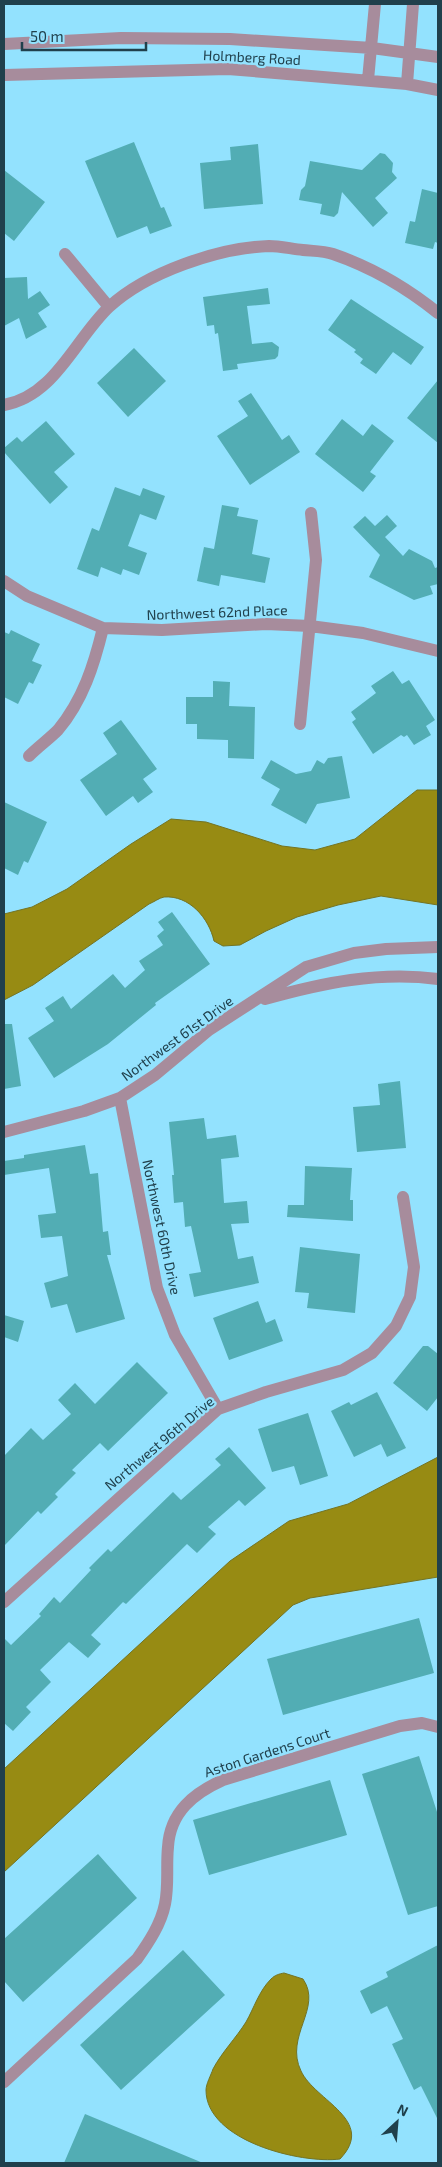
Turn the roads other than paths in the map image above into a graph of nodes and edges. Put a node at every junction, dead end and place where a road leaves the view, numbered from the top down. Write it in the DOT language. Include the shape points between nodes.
graph roads {
  1 [pos="376,4"];
  2 [pos="413,4"];
  3 [pos="4,44"];
  4 [pos="372,48"];
  5 [pos="409,52"];
  6 [pos="438,57"];
  7 [pos="4,76"];
  8 [pos="368,80"];
  9 [pos="407,84"];
  10 [pos="438,90"];
  11 [pos="65,254"];
  12 [pos="108,307"];
  13 [pos="438,313"];
  14 [pos="4,405"];
  15 [pos="311,513"];
  16 [pos="4,581"];
  17 [pos="310,626"];
  18 [pos="103,628"];
  19 [pos="438,651"];
  20 [pos="300,724"];
  21 [pos="29,756"];
  22 [pos="438,947"];
  23 [pos="438,980"];
  24 [pos="253,1002"];
  25 [pos="120,1098"];
  26 [pos="4,1132"];
  27 [pos="403,1197"];
  28 [pos="218,1409"];
  29 [pos="4,1602"];
  30 [pos="438,1727"];
  31 [pos="4,2082"];
  1 -- 4 [label="street"];
  2 -- 5 [label="street"];
  3 -- 4 [label="street, Holmberg Road" via="121,38 230,39"];
  4 -- 5 [label="street, Holmberg Road"];
  4 -- 8 [label="street"];
  5 -- 6 [label="street, Holmberg Road"];
  5 -- 9 [label="street"];
  7 -- 8 [label="street, Holmberg Road" via="228,69"];
  8 -- 9 [label="street, Holmberg Road"];
  9 -- 10 [label="street, Holmberg Road"];
  11 -- 12 [label="street"];
  12 -- 13 [label="street" via="137,286 176,267 217,255 270,246 332,253 376,272"];
  12 -- 14 [label="street" via="41,389"];
  15 -- 17 [label="street" via="316,560"];
  16 -- 18 [label="street, Northwest 62nd Place" via="27,596"];
  17 -- 18 [label="street, Northwest 62nd Place" via="266,624 162,630"];
  17 -- 19 [label="street, Northwest 62nd Place" via="363,633"];
  17 -- 20 [label="street"];
  18 -- 21 [label="street" via="92,672 77,703 57,730"];
  22 -- 24 [label="street, Northwest 61st Drive" via="386,948 306,967"];
  23 -- 24 [label="street, Northwest 61st Drive" via="380,976 317,984"];
  24 -- 25 [label="street, Northwest 61st Drive" via="209,1030"];
  25 -- 26 [label="street, Northwest 61st Drive"];
  25 -- 28 [label="street, Northwest 60th Drive" via="157,1288 175,1335"];
  27 -- 28 [label="street, Northwest 96th Drive" via="414,1267 410,1297 396,1326 372,1353 343,1370"];
  28 -- 29 [label="street, Northwest 96th Drive"];
  30 -- 31 [label="street, Aston Gardens Court" via="422,1723 400,1726 202,1789 185,1804 173,1825 168,1845 164,1906 154,1934 137,1958"];
}
